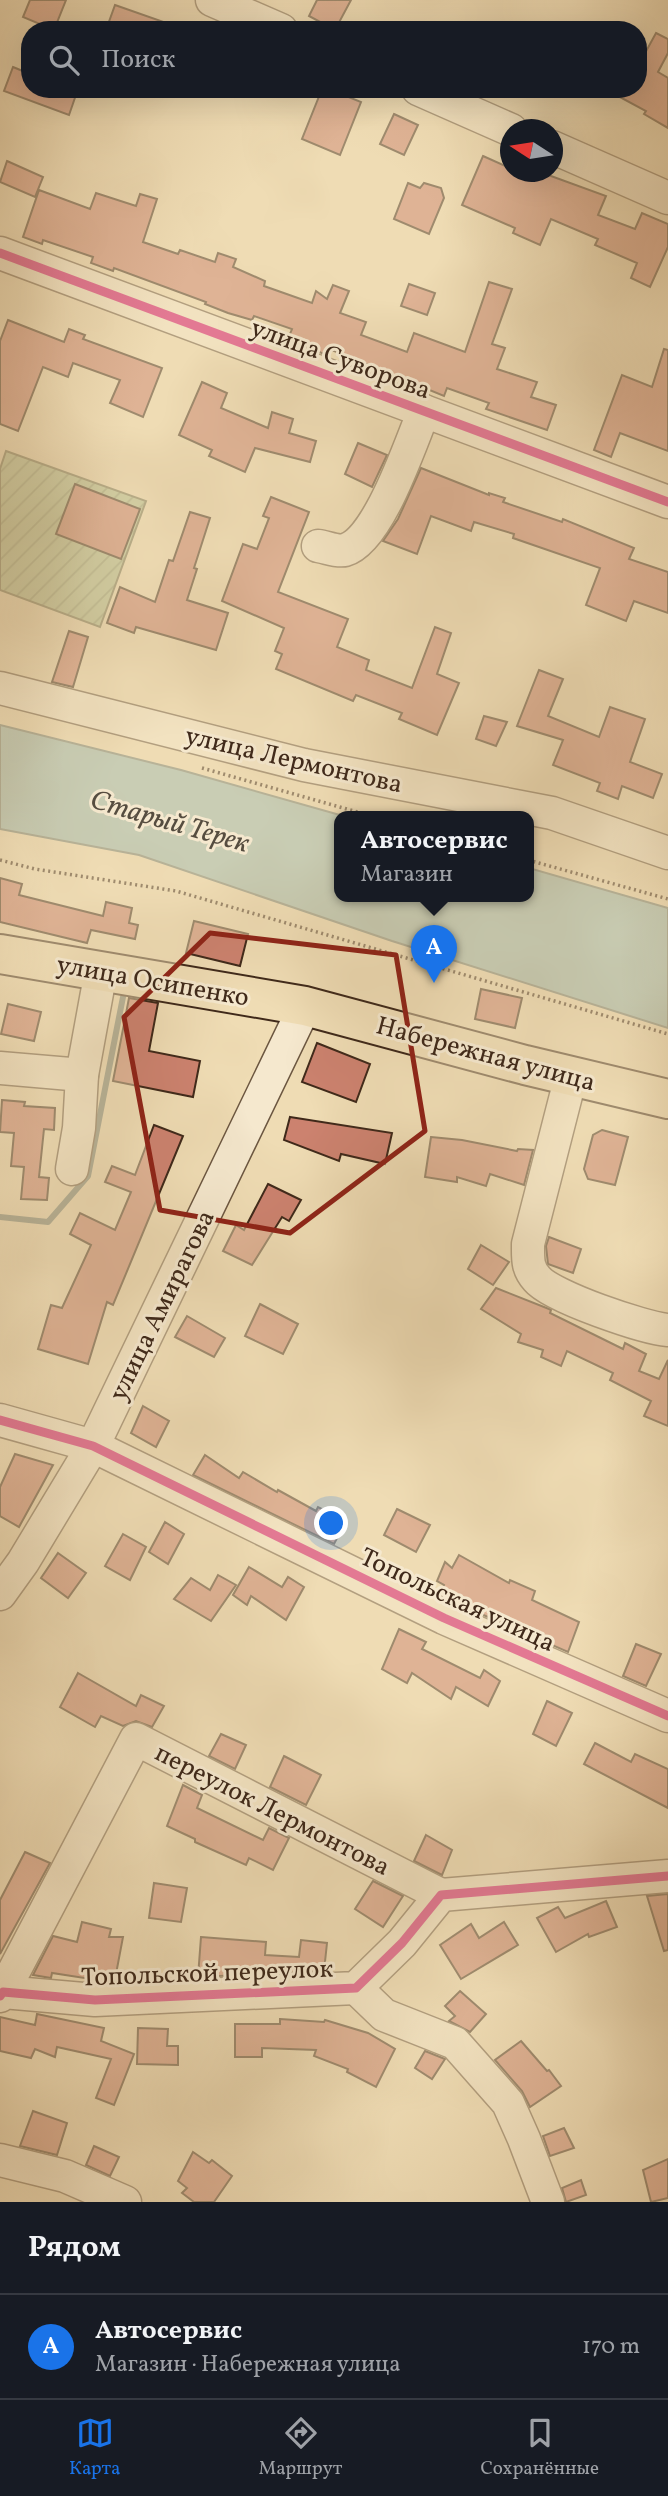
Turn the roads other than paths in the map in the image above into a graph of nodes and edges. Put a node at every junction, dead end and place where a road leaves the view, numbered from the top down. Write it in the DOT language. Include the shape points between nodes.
graph roads {
  1 [pos="212,0"];
  2 [pos="260,21"];
  3 [pos="438,98"];
  4 [pos="500,125"];
  5 [pos="563,153"];
  6 [pos="668,198"];
  7 [pos="0,253"];
  8 [pos="424,411"];
  9 [pos="668,502"];
  10 [pos="318,545"];
  11 [pos="0,688"];
  12 [pos="668,853"];
  13 [pos="0,954"];
  14 [pos="101,971"];
  15 [pos="305,1006"];
  16 [pos="0,1068"];
  17 [pos="82,1076"];
  18 [pos="570,1076"];
  19 [pos="668,1099"];
  20 [pos="72,1169"];
  21 [pos="668,1330"];
  22 [pos="0,1420"];
  23 [pos="93,1447"];
  24 [pos="0,1594"];
  25 [pos="668,1716"];
  26 [pos="668,1875"];
  27 [pos="441,1895"];
  28 [pos="356,1988"];
  29 [pos="1,1994"];
  30 [pos="0,2160"];
  31 [pos="125,2202"];
  32 [pos="548,2202"];
  1 -- 2 [label="street"];
  3 -- 4 [label="street"];
  5 -- 6 [label="street"];
  7 -- 8 [label="street, улица Суворова"];
  8 -- 9 [label="street, улица Суворова"];
  8 -- 10 [label="street" via="378,518 358,544 342,551"];
  11 -- 12 [label="street, улица Лермонтова" via="304,765 552,813"];
  13 -- 14 [label="main road, улица Осипенко"];
  14 -- 15 [label="main road, улица Осипенко"];
  14 -- 17 [label="street"];
  15 -- 18 [label="main road, Набережная улица"];
  15 -- 23 [label="street, улица Амирагова"];
  16 -- 17 [label="street"];
  17 -- 20 [label="street"];
  18 -- 19 [label="main road, Набережная улица"];
  18 -- 21 [label="street" via="528,1244 528,1267 539,1282 555,1292"];
  22 -- 23 [label="street, Топольская улица"];
  23 -- 24 [label="street, улица Амирагова"];
  23 -- 25 [label="street, Топольская улица" via="444,1618"];
  26 -- 27 [label="street"];
  27 -- 28 [label="street, Топольской переулок" via="402,1943"];
  27 -- 29 [label="street, переулок Лермонтова" via="136,1739"];
  28 -- 29 [label="street, Топольской переулок" via="95,2000"];
  28 -- 32 [label="street" via="384,2015 455,2043 508,2103"];
  30 -- 31 [label="street" via="65,2176"];
}
